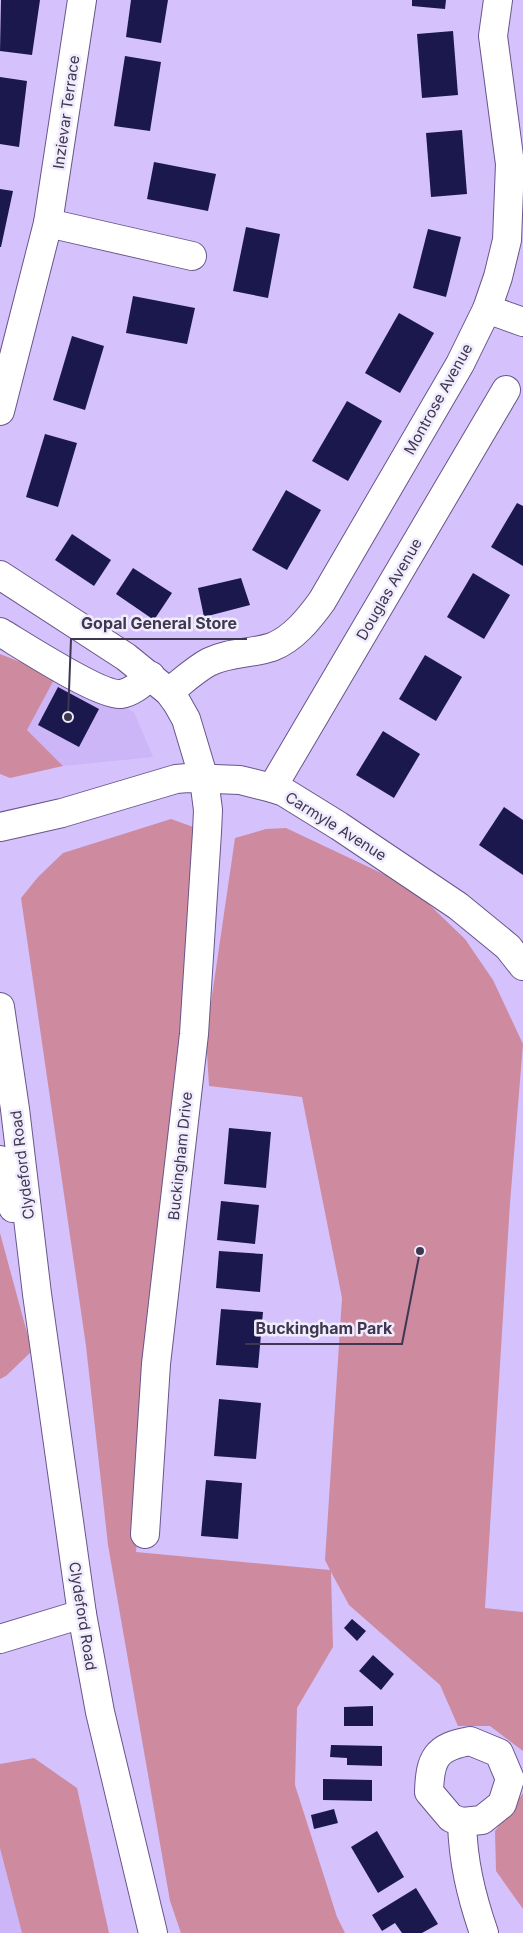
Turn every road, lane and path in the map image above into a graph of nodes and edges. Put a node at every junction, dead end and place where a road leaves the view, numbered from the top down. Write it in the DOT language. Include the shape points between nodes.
graph roads {
  1 [pos="82,0"];
  2 [pos="498,0"];
  3 [pos="48,223"];
  4 [pos="192,256"];
  5 [pos="487,309"];
  6 [pos="523,322"];
  7 [pos="506,390"];
  8 [pos="0,411"];
  9 [pos="0,575"];
  10 [pos="0,632"];
  11 [pos="160,684"];
  12 [pos="204,779"];
  13 [pos="272,788"];
  14 [pos="0,827"];
  15 [pos="523,966"];
  16 [pos="0,1007"];
  17 [pos="0,1160"];
  18 [pos="37,1294"];
  19 [pos="145,1534"];
  20 [pos="82,1614"];
  21 [pos="0,1639"];
  22 [pos="462,1822"];
  23 [pos="153,1933"];
  24 [pos="484,1933"];
  1 -- 3 [label="street, Inzievar Terrace"];
  2 -- 5 [label="street, Montrose Avenue" via="493,36 510,164 510,204 507,240"];
  3 -- 4 [label="street"];
  3 -- 8 [label="street, Inzievar Terrace"];
  5 -- 6 [label="street"];
  5 -- 11 [label="street, Montrose Avenue" via="460,364 311,617 272,647 226,656 189,675"];
  7 -- 13 [label="street, Douglas Avenue"];
  9 -- 11 [label="street" via="126,657"];
  10 -- 11 [label="street" via="111,694"];
  11 -- 12 [label="street" via="186,719"];
  12 -- 13 [label="street, Carmyle Avenue" via="240,780"];
  12 -- 14 [label="street, Carmyle Avenue" via="176,779 62,813"];
  12 -- 19 [label="street, Buckingham Drive" via="208,810 194,1034 156,1364"];
  13 -- 15 [label="street, Carmyle Avenue" via="302,802 458,906 508,947"];
  16 -- 18 [label="street, Clydeford Road"];
  17 -- 18 [label="street, Clydeford Road"];
  18 -- 20 [label="street, Clydeford Road"];
  20 -- 21 [label="street"];
  20 -- 23 [label="street, Clydeford Road" via="100,1712"];
  22 -- 24 [label="street" via="462,1848 470,1894"];
}
